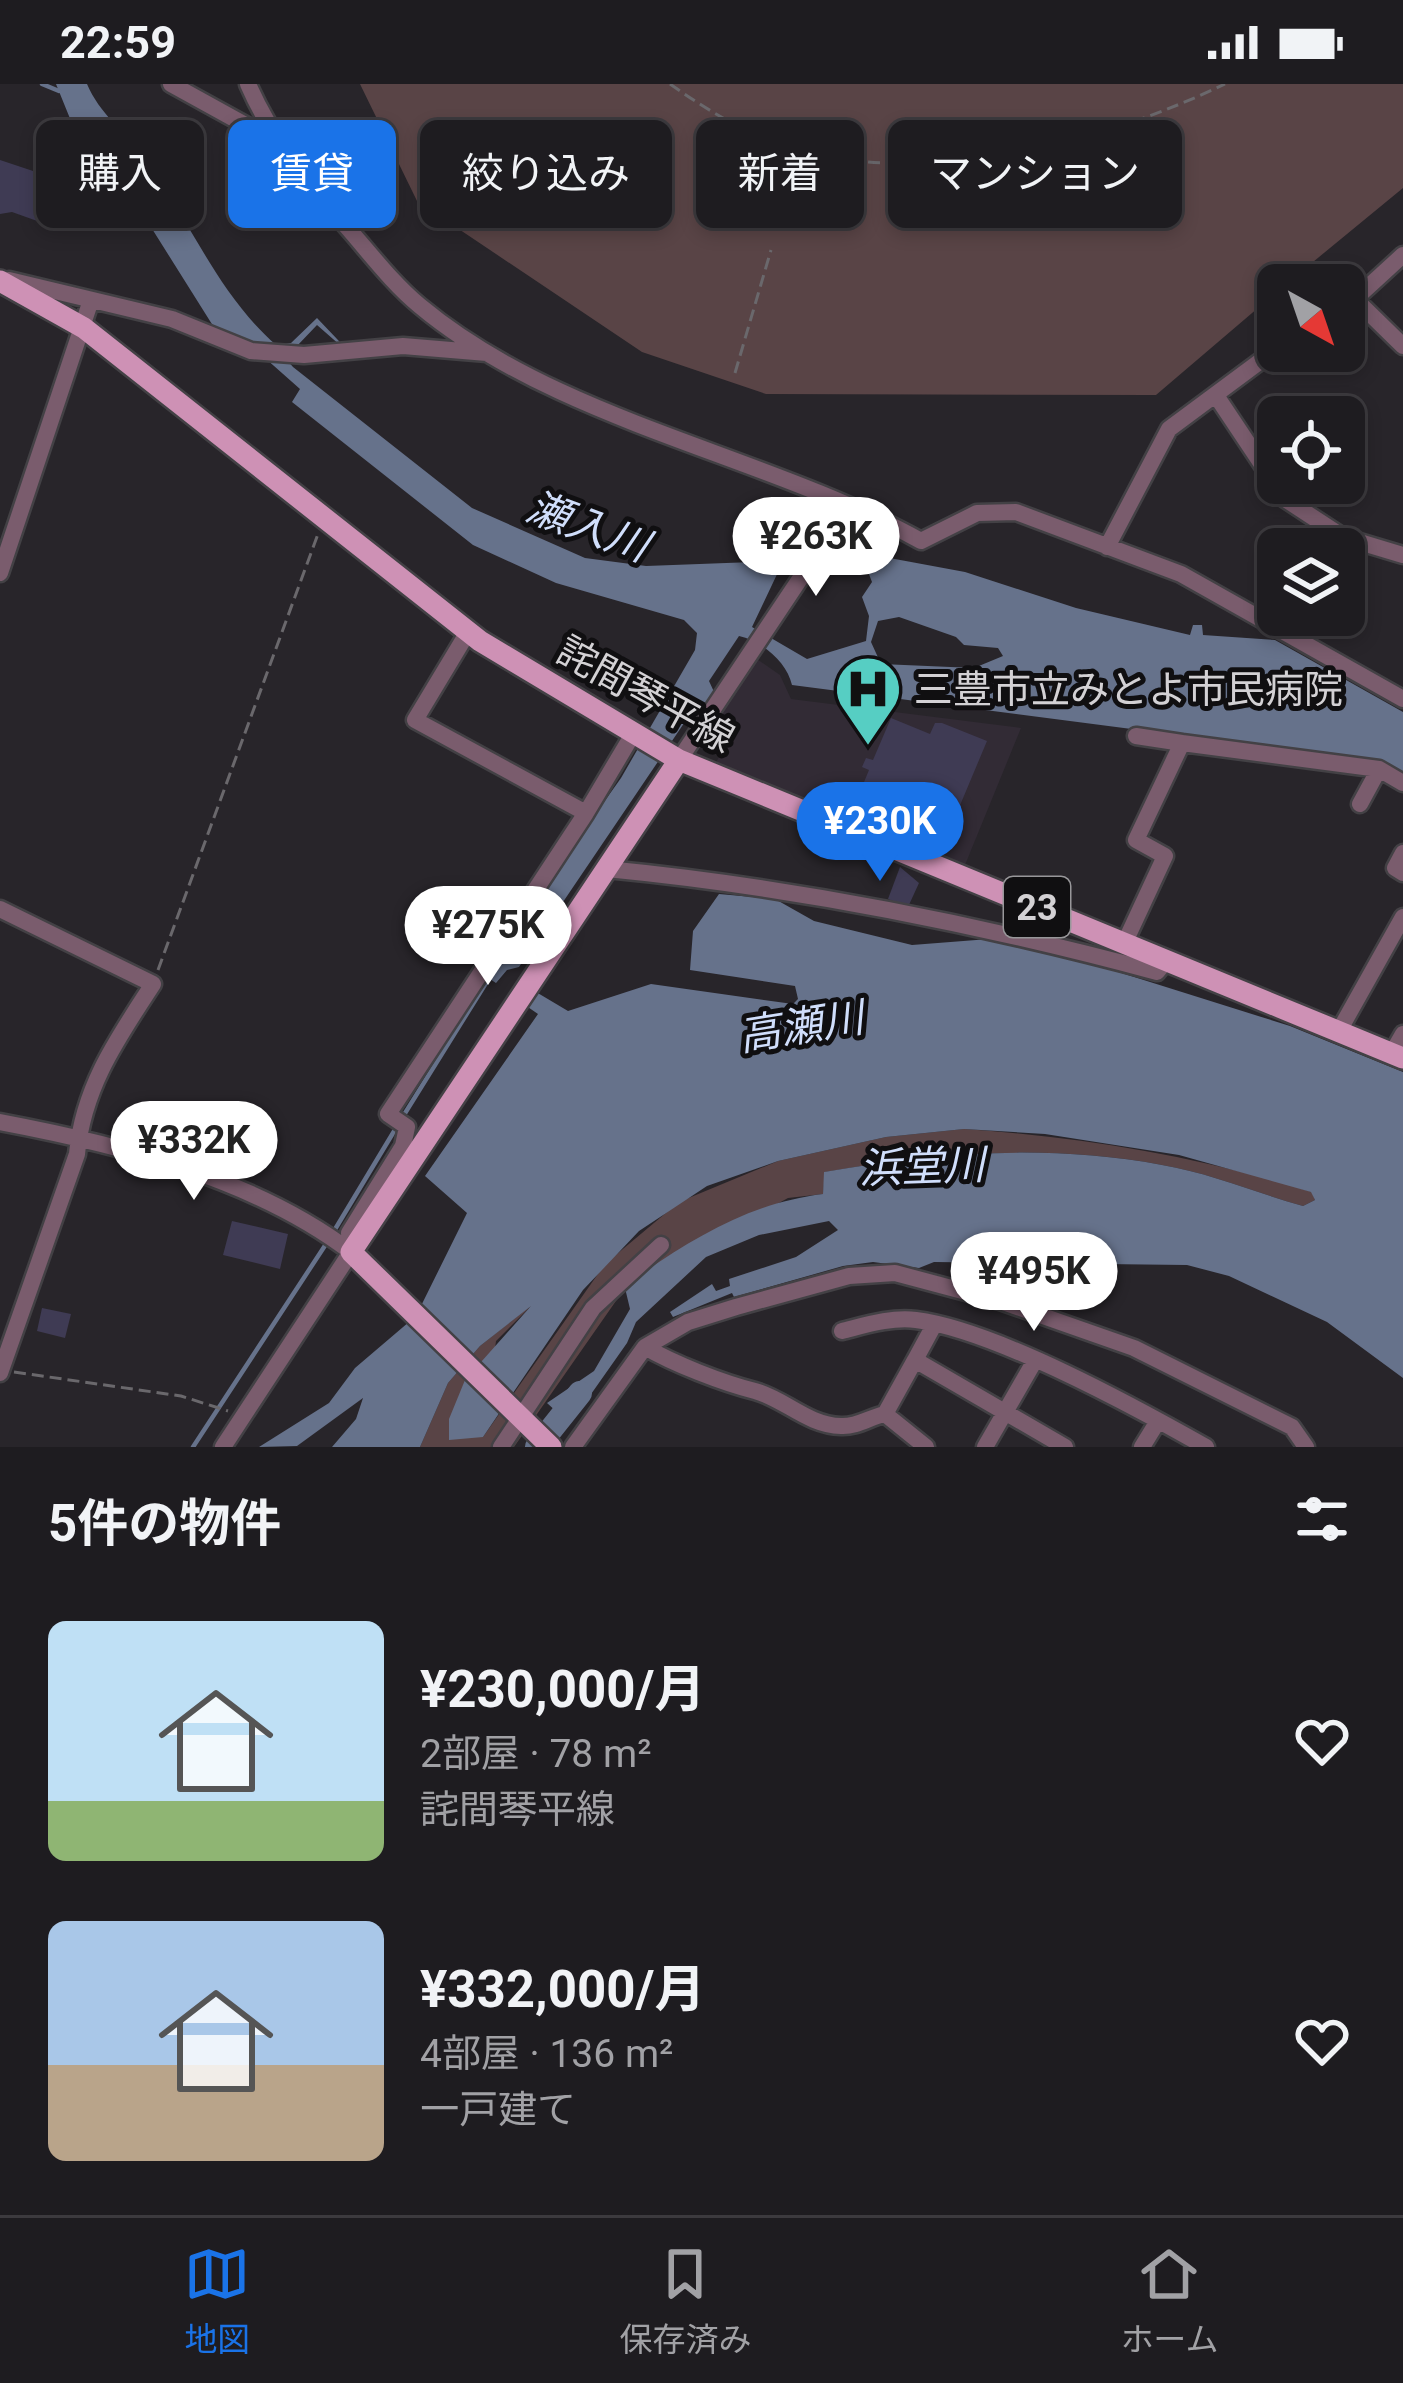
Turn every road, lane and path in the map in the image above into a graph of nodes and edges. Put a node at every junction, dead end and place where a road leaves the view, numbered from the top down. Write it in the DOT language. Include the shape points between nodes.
graph roads {
  1 [pos="171,84"];
  2 [pos="248,84"];
  3 [pos="670,84"];
  4 [pos="1225,84"];
  5 [pos="236,120"];
  6 [pos="267,120"];
  7 [pos="348,228"];
  8 [pos="771,250"];
  9 [pos="1403,255"];
  10 [pos="0,279"];
  11 [pos="1365,292"];
  12 [pos="90,302"];
  13 [pos="1365,316"];
  14 [pos="84,328"];
  15 [pos="1403,346"];
  16 [pos="494,354"];
  17 [pos="1257,361"];
  18 [pos="735,373"];
  19 [pos="1217,398"];
  20 [pos="848,508"];
  21 [pos="323,522"];
  22 [pos="1107,547"];
  23 [pos="1403,555"];
  24 [pos="0,573"];
  25 [pos="468,632"];
  26 [pos="1403,699"];
  27 [pos="637,736"];
  28 [pos="1136,736"];
  29 [pos="1182,743"];
  30 [pos="675,758"];
  31 [pos="1379,769"];
  32 [pos="1403,783"];
  33 [pos="1360,804"];
  34 [pos="586,813"];
  35 [pos="1403,853"];
  36 [pos="607,869"];
  37 [pos="1403,873"];
  38 [pos="0,909"];
  39 [pos="1403,917"];
  40 [pos="1125,942"];
  41 [pos="1167,960"];
  42 [pos="153,984"];
  43 [pos="1339,1031"];
  44 [pos="1399,1048"];
  45 [pos="0,1122"];
  46 [pos="73,1136"];
  47 [pos="342,1245"];
  48 [pos="661,1245"];
  49 [pos="934,1325"];
  50 [pos="842,1330"];
  51 [pos="645,1347"];
  52 [pos="915,1360"];
  53 [pos="1034,1362"];
  54 [pos="1,1371"];
  55 [pos="227,1411"];
  56 [pos="1006,1412"];
  57 [pos="885,1414"];
  58 [pos="522,1419"];
  59 [pos="1158,1420"];
  60 [pos="223,1447"];
  61 [pos="502,1447"];
  62 [pos="551,1447"];
  63 [pos="574,1447"];
  64 [pos="926,1447"];
  65 [pos="985,1447"];
  66 [pos="1065,1447"];
  67 [pos="1142,1447"];
  68 [pos="1206,1447"];
  69 [pos="1306,1447"];
  1 -- 5 [label="street"];
  2 -- 6 [label="street"];
  3 -- 4 [label="path" via="751,133 863,162 955,160 1069,139"];
  7 -- 16 [label="street" via="420,306"];
  8 -- 18 [label="path"];
  9 -- 11 [label="street"];
  10 -- 12 [label="street"];
  10 -- 14 [label="main road, 詫間琴平線 / 23"];
  12 -- 14 [label="street"];
  12 -- 16 [label="street" via="172,319 251,351 404,346"];
  13 -- 15 [label="street"];
  14 -- 21 [label="main road, 詫間琴平線 / 23"];
  14 -- 24 [label="street"];
  16 -- 20 [label="street" via="608,411"];
  17 -- 19 [label="street"];
  19 -- 22 [label="street" via="1168,429"];
  19 -- 23 [label="street" via="1286,499 1343,537"];
  20 -- 22 [label="street" via="921,542 994,510"];
  20 -- 30 [label="street"];
  21 -- 25 [label="main road, 詫間琴平線 / 23"];
  21 -- 42 [label="path"];
  22 -- 26 [label="street" via="1181,574"];
  25 -- 27 [label="main road, 詫間琴平線 / 23"];
  25 -- 34 [label="street" via="415,720"];
  27 -- 30 [label="main road, 詫間琴平線 / 23"];
  27 -- 34 [label="street"];
  28 -- 29 [label="street"];
  29 -- 31 [label="street"];
  29 -- 40 [label="street" via="1136,840 1165,856"];
  30 -- 36 [label="main road"];
  30 -- 40 [label="main road, 詫間琴平線 / 23"];
  31 -- 32 [label="street"];
  31 -- 33 [label="street"];
  34 -- 47 [label="street" via="388,1114 400,1122 403,1146"];
  35 -- 37 [label="street" via="1395,868"];
  36 -- 41 [label="street" via="987,929 1157,972"];
  36 -- 47 [label="main road"];
  38 -- 42 [label="street"];
  39 -- 43 [label="street"];
  40 -- 41 [label="main road, 詫間琴平線 / 23"];
  41 -- 43 [label="main road, 詫間琴平線 / 23"];
  42 -- 46 [label="street" via="98,1072"];
  43 -- 44 [label="main road, 詫間琴平線 / 23"];
  45 -- 46 [label="street"];
  46 -- 47 [label="street" via="257,1198"];
  46 -- 54 [label="street"];
  47 -- 58 [label="main road"];
  47 -- 60 [label="street"];
  48 -- 58 [label="street" via="593,1308"];
  49 -- 50 [label="street" via="892,1320"];
  49 -- 52 [label="street"];
  49 -- 53 [label="street"];
  51 -- 57 [label="street" via="824,1424 844,1427"];
  51 -- 63 [label="street"];
  51 -- 69 [label="street" via="736,1307 848,1276 895,1273 1134,1348 1292,1427"];
  52 -- 56 [label="street"];
  52 -- 57 [label="street"];
  53 -- 56 [label="street"];
  53 -- 59 [label="street"];
  54 -- 55 [label="path" via="182,1396"];
  56 -- 65 [label="street"];
  56 -- 66 [label="street"];
  57 -- 64 [label="street"];
  58 -- 61 [label="street"];
  58 -- 62 [label="main road"];
  59 -- 67 [label="street"];
  59 -- 68 [label="street"];
}
